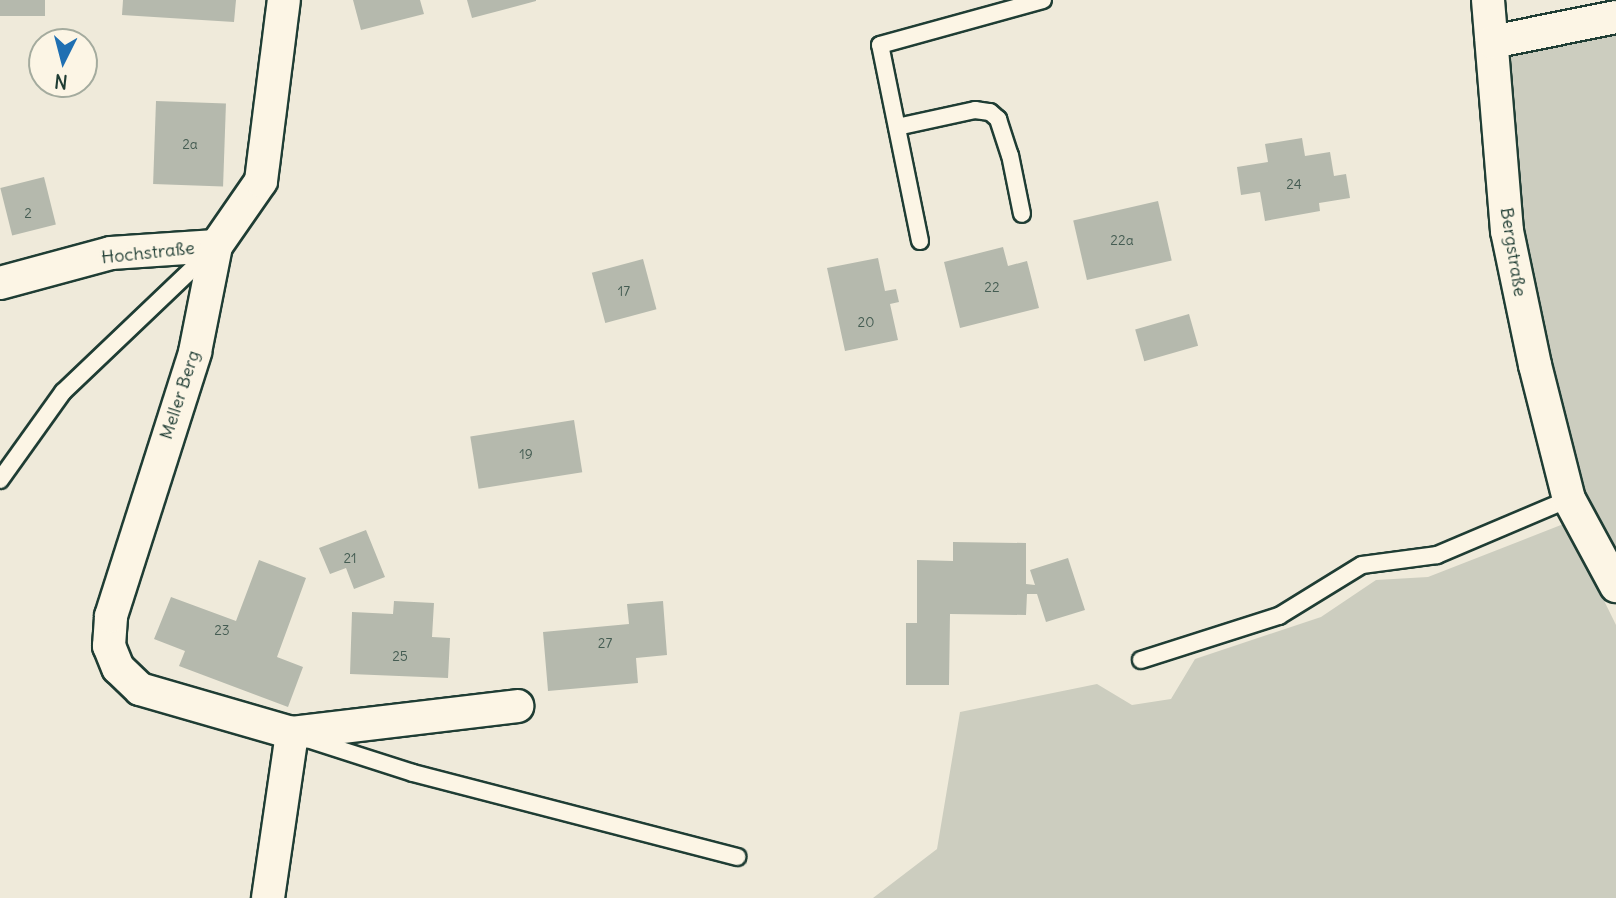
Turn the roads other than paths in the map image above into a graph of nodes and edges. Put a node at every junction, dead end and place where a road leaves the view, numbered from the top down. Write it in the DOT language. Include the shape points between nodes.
graph roads {
  1 [pos="284,0"];
  2 [pos="1043,0"];
  3 [pos="1488,0"];
  4 [pos="1616,17"];
  5 [pos="1492,42"];
  6 [pos="897,127"];
  7 [pos="1022,214"];
  8 [pos="920,241"];
  9 [pos="216,246"];
  10 [pos="0,283"];
  11 [pos="0,480"];
  12 [pos="1569,499"];
  13 [pos="1616,586"];
  14 [pos="1142,660"];
  15 [pos="517,706"];
  16 [pos="292,733"];
  17 [pos="737,857"];
  18 [pos="268,898"];
  1 -- 9 [label="street" via="261,181"];
  2 -- 6 [label="lane" via="880,45"];
  3 -- 5 [label="street, Bergstraße"];
  4 -- 5 [label="street"];
  5 -- 12 [label="street, Bergstraße" via="1507,231"];
  6 -- 7 [label="lane" via="975,110 990,112 998,119 1010,155"];
  6 -- 8 [label="lane"];
  9 -- 10 [label="street, Hochstraße" via="111,253"];
  9 -- 11 [label="lane" via="63,392"];
  9 -- 16 [label="street, Meller Berg" via="195,352 111,616 109,646 118,668 140,689"];
  12 -- 13 [label="street, Bergstraße"];
  12 -- 14 [label="lane" via="1437,555 1362,565 1279,616"];
  15 -- 16 [label="street, Meller Berg"];
  16 -- 17 [label="lane" via="413,774"];
  16 -- 18 [label="street"];
}
